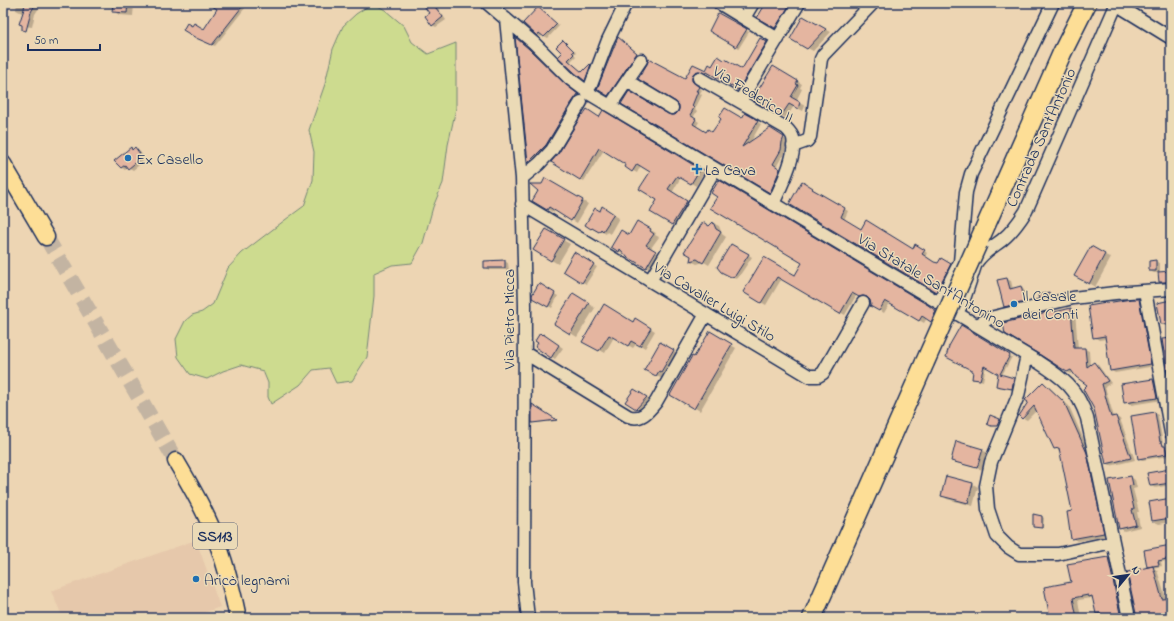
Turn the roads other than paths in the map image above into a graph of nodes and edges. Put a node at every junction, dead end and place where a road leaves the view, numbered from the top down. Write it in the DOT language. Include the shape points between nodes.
graph roads {
  1 [pos="486,3"];
  2 [pos="626,3"];
  3 [pos="719,3"];
  4 [pos="753,3"];
  5 [pos="799,3"];
  6 [pos="873,3"];
  7 [pos="1054,3"];
  8 [pos="1087,3"];
  9 [pos="1116,3"];
  10 [pos="744,18"];
  11 [pos="506,20"];
  12 [pos="1171,38"];
  13 [pos="778,39"];
  14 [pos="641,60"];
  15 [pos="699,78"];
  16 [pos="627,81"];
  17 [pos="586,92"];
  18 [pos="740,102"];
  19 [pos="610,106"];
  20 [pos="672,108"];
  21 [pos="793,146"];
  22 [pos="3,164"];
  23 [pos="715,169"];
  24 [pos="522,178"];
  25 [pos="522,204"];
  26 [pos="773,204"];
  27 [pos="46,237"];
  28 [pos="974,247"];
  29 [pos="650,281"];
  30 [pos="1171,289"];
  31 [pos="1145,290"];
  32 [pos="965,298"];
  33 [pos="863,303"];
  34 [pos="939,303"];
  35 [pos="952,311"];
  36 [pos="706,314"];
  37 [pos="974,324"];
  38 [pos="525,353"];
  39 [pos="1028,355"];
  40 [pos="1171,433"];
  41 [pos="176,461"];
  42 [pos="1113,542"];
  43 [pos="238,618"];
  44 [pos="528,618"];
  45 [pos="812,618"];
  46 [pos="1129,618"];
  1 -- 11 [label="street, Via Statale Sant'Antonino"];
  2 -- 17 [label="street"];
  3 -- 10 [label="street"];
  4 -- 10 [label="street"];
  5 -- 13 [label="street"];
  6 -- 21 [label="street" via="821,59 810,137 807,141"];
  7 -- 28 [label="street, Contrada Sant'Antonio" via="972,174 966,192"];
  8 -- 28 [label="highway"];
  9 -- 12 [label="street"];
  9 -- 28 [label="street, Contrada Sant'Antonio" via="1026,211 1003,238"];
  10 -- 13 [label="street"];
  11 -- 17 [label="street, Via Statale Sant'Antonino"];
  11 -- 24 [label="street, Via Pietro Micca"];
  13 -- 18 [label="street"];
  14 -- 16 [label="street"];
  15 -- 18 [label="street, Via Federico II"];
  16 -- 19 [label="street"];
  16 -- 20 [label="street"];
  17 -- 19 [label="street, Via Statale Sant'Antonino"];
  17 -- 24 [label="street" via="552,150"];
  18 -- 21 [label="street, Via Federico II" via="786,128 793,139"];
  19 -- 23 [label="street, Via Statale Sant'Antonino"];
  21 -- 26 [label="street, Via Federico II" via="788,170"];
  22 -- 27 [label="main road"];
  23 -- 26 [label="street, Via Statale Sant'Antonino"];
  23 -- 29 [label="street"];
  24 -- 25 [label="street, Via Pietro Micca"];
  25 -- 29 [label="street, Via Cavalier Luigi Stilo"];
  25 -- 38 [label="street, Via Pietro Micca"];
  26 -- 34 [label="street, Via Statale Sant'Antonino"];
  28 -- 32 [label="street, Contrada Sant'Antonio" via="976,263"];
  28 -- 34 [label="street, Contrada Sant'Antonio" via="960,262"];
  28 -- 45 [label="highway, bridge"];
  29 -- 36 [label="street, Via Cavalier Luigi Stilo"];
  30 -- 31 [label="street"];
  31 -- 37 [label="street" via="1073,298"];
  31 -- 40 [label="street"];
  32 -- 35 [label="street, Contrada Sant'Antonio" via="959,309"];
  32 -- 37 [label="street"];
  33 -- 36 [label="street, Via Cavalier Luigi Stilo" via="826,369 813,377"];
  34 -- 35 [label="street, Via Statale Sant'Antonino"];
  35 -- 37 [label="street, Via Statale Sant'Antonino"];
  36 -- 38 [label="street" via="656,402 650,410 634,418"];
  37 -- 39 [label="street, Via Statale Sant'Antonino"];
  38 -- 44 [label="street, Via Pietro Micca" via="524,582"];
  39 -- 42 [label="street, Via Statale Sant'Antonino" via="1067,383 1081,403 1087,418"];
  39 -- 42 [label="street" via="1018,396 991,462 986,486 988,509 997,536 1019,554 1058,554"];
  41 -- 43 [label="main road, SS113" via="214,532"];
  42 -- 46 [label="street, Via Statale Sant'Antonino"];
}
